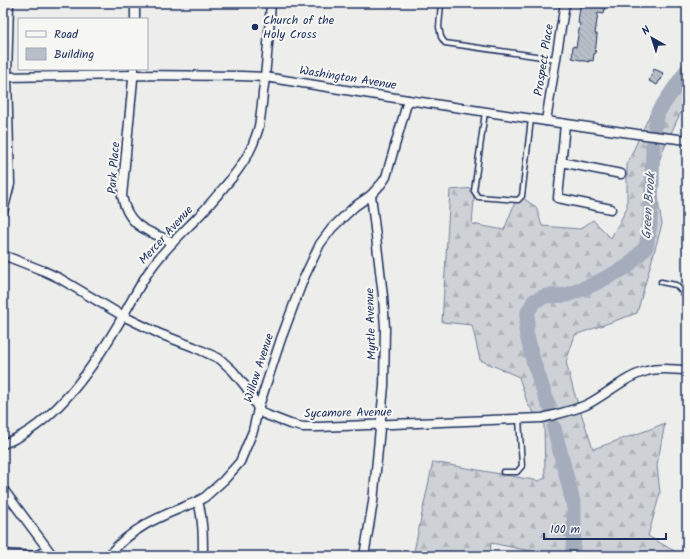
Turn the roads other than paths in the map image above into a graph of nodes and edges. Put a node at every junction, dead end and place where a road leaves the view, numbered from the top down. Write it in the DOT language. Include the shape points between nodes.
graph roads {
  1 [pos="9,3"];
  2 [pos="135,3"];
  3 [pos="271,3"];
  4 [pos="441,3"];
  5 [pos="565,3"];
  6 [pos="616,3"];
  7 [pos="628,5"];
  8 [pos="135,18"];
  9 [pos="556,59"];
  10 [pos="134,72"];
  11 [pos="5,77"];
  12 [pos="265,77"];
  13 [pos="408,100"];
  14 [pos="485,112"];
  15 [pos="531,119"];
  16 [pos="546,121"];
  17 [pos="565,124"];
  18 [pos="687,140"];
  19 [pos="561,162"];
  20 [pos="621,174"];
  21 [pos="370,194"];
  22 [pos="611,209"];
  23 [pos="3,212"];
  24 [pos="173,242"];
  25 [pos="3,255"];
  26 [pos="661,282"];
  27 [pos="687,293"];
  28 [pos="123,316"];
  29 [pos="687,370"];
  30 [pos="258,409"];
  31 [pos="519,418"];
  32 [pos="380,424"];
  33 [pos="3,444"];
  34 [pos="503,472"];
  35 [pos="3,489"];
  36 [pos="198,501"];
  37 [pos="47,548"];
  38 [pos="3,552"];
  39 [pos="53,556"];
  40 [pos="108,556"];
  41 [pos="203,556"];
  42 [pos="364,556"];
  1 -- 11 [label="street"];
  2 -- 8 [label="street"];
  3 -- 12 [label="street, Mercer Avenue"];
  4 -- 9 [label="lane" via="439,27 445,42"];
  5 -- 9 [label="street, Prospect Place"];
  6 -- 7 [label="lane"];
  9 -- 16 [label="street, Prospect Place"];
  10 -- 11 [label="street, Washington Avenue"];
  10 -- 12 [label="street, Washington Avenue"];
  10 -- 24 [label="street, Park Place" via="122,196 132,220 142,229"];
  11 -- 23 [label="street" via="10,184"];
  12 -- 13 [label="street, Washington Avenue"];
  12 -- 24 [label="street, Mercer Avenue" via="259,127 253,145 239,169 219,194"];
  13 -- 14 [label="street, Washington Avenue"];
  13 -- 21 [label="street" via="386,177"];
  14 -- 15 [label="street, Washington Avenue"];
  14 -- 15 [label="lane" via="474,191 478,197 518,200 522,196"];
  15 -- 16 [label="street, Washington Avenue"];
  16 -- 17 [label="street, Washington Avenue"];
  17 -- 18 [label="street, Washington Avenue"];
  17 -- 19 [label="street"];
  19 -- 20 [label="street"];
  19 -- 22 [label="street" via="558,198"];
  21 -- 30 [label="street, Willow Avenue" via="332,228 320,244 303,280"];
  21 -- 32 [label="street, Myrtle Avenue" via="385,328 384,386"];
  24 -- 28 [label="street, Mercer Avenue" via="152,266"];
  25 -- 28 [label="street" via="59,278"];
  26 -- 27 [label="lane" via="676,285 683,293"];
  28 -- 30 [label="street" via="220,359 246,387"];
  28 -- 33 [label="street, Mercer Avenue" via="88,372 54,411 15,440"];
  29 -- 31 [label="street, Sycamore Avenue" via="648,370 587,404 542,418"];
  30 -- 32 [label="street, Sycamore Avenue" via="264,414 303,427"];
  30 -- 36 [label="street, Willow Avenue" via="253,431 240,462 224,480"];
  31 -- 32 [label="street, Sycamore Avenue"];
  31 -- 34 [label="lane" via="522,466 517,472"];
  32 -- 42 [label="street, Myrtle Avenue" via="373,502"];
  35 -- 37 [label="street"];
  36 -- 40 [label="street, Willow Avenue" via="135,530"];
  36 -- 41 [label="street" via="201,510"];
  37 -- 38 [label="lane" via="35,554"];
  37 -- 39 [label="street"];
}
